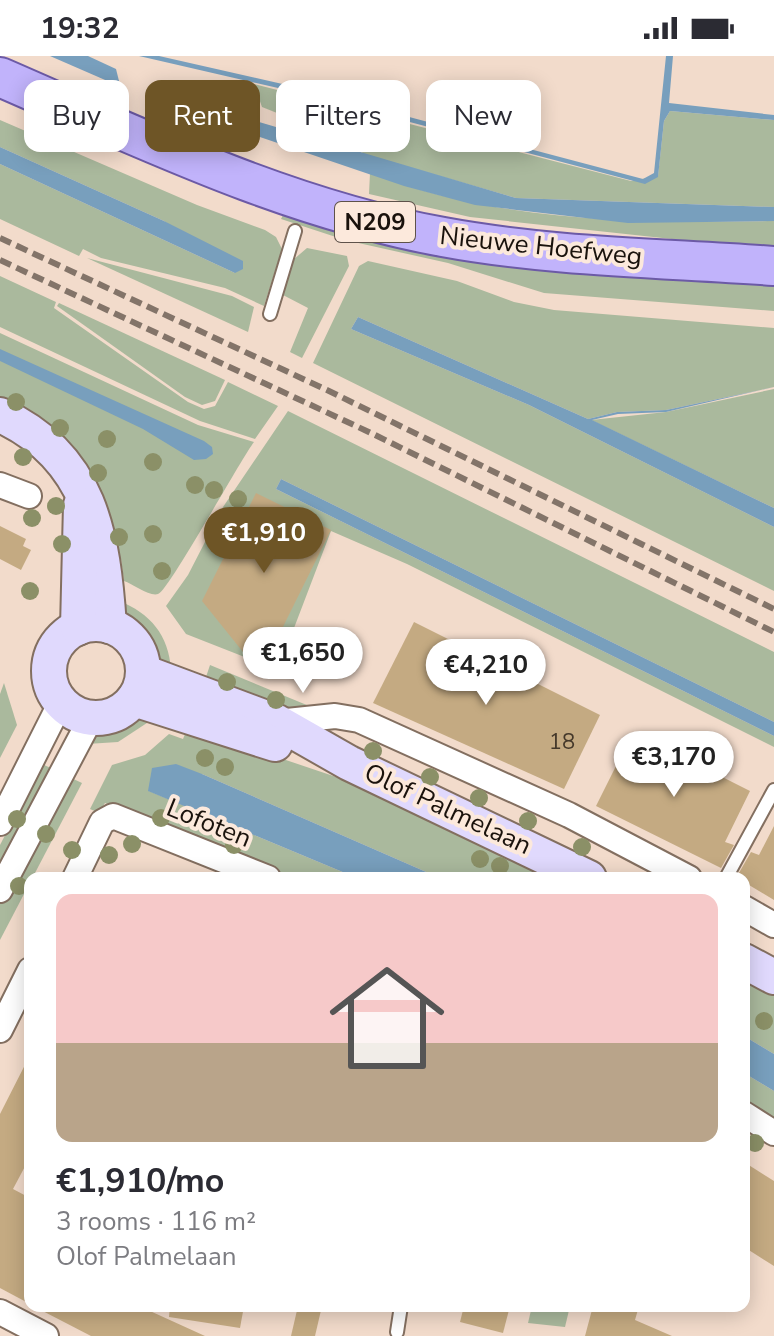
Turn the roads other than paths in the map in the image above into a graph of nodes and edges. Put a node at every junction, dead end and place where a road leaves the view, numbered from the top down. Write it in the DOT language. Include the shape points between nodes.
graph roads {
  1 [pos="0,77"];
  2 [pos="295,231"];
  3 [pos="774,266"];
  4 [pos="270,314"];
  5 [pos="0,415"];
  6 [pos="0,485"];
  7 [pos="29,496"];
  8 [pos="94,627"];
  9 [pos="139,686"];
  10 [pos="61,702"];
  11 [pos="91,718"];
  12 [pos="277,722"];
  13 [pos="349,763"];
  14 [pos="774,790"];
  15 [pos="0,823"];
  16 [pos="78,872"];
  17 [pos="253,872"];
  18 [pos="576,872"];
  19 [pos="678,872"];
  20 [pos="729,872"];
  21 [pos="0,890"];
  22 [pos="750,911"];
  23 [pos="774,925"];
  24 [pos="750,964"];
  25 [pos="24,977"];
  26 [pos="774,977"];
  27 [pos="7,998"];
  28 [pos="0,1030"];
  29 [pos="750,1118"];
  30 [pos="774,1133"];
  31 [pos="400,1312"];
  32 [pos="2,1317"];
  33 [pos="397,1332"];
  34 [pos="46,1336"];
  1 -- 3 [label="main road, Nieuwe Hoefweg / N209" via="145,140 348,216 443,237 545,251"];
  2 -- 4 [label="lane"];
  5 -- 8 [label="street" via="45,440 81,493 103,551"];
  6 -- 7 [label="street"];
  8 -- 9 [label="street" via="134,643"];
  8 -- 10 [label="street" via="61,641 51,661 51,683"];
  9 -- 11 [label="street" via="120,712"];
  9 -- 12 [label="street, Olof Palmelaan"];
  9 -- 13 [label="street, Olof Palmelaan" via="265,741"];
  10 -- 11 [label="street"];
  10 -- 15 [label="street"];
  11 -- 21 [label="street"];
  12 -- 13 [label="street, Olof Palmelaan"];
  12 -- 19 [label="street" via="335,716 359,720 569,815"];
  13 -- 18 [label="street, Olof Palmelaan"];
  14 -- 20 [label="lane"];
  16 -- 17 [label="street, Lofoten" via="102,822 113,816"];
  22 -- 23 [label="street"];
  24 -- 26 [label="street"];
  25 -- 27 [label="street"];
  27 -- 28 [label="street"];
  29 -- 30 [label="street"];
  31 -- 33 [label="lane"];
  32 -- 34 [label="street"];
}
